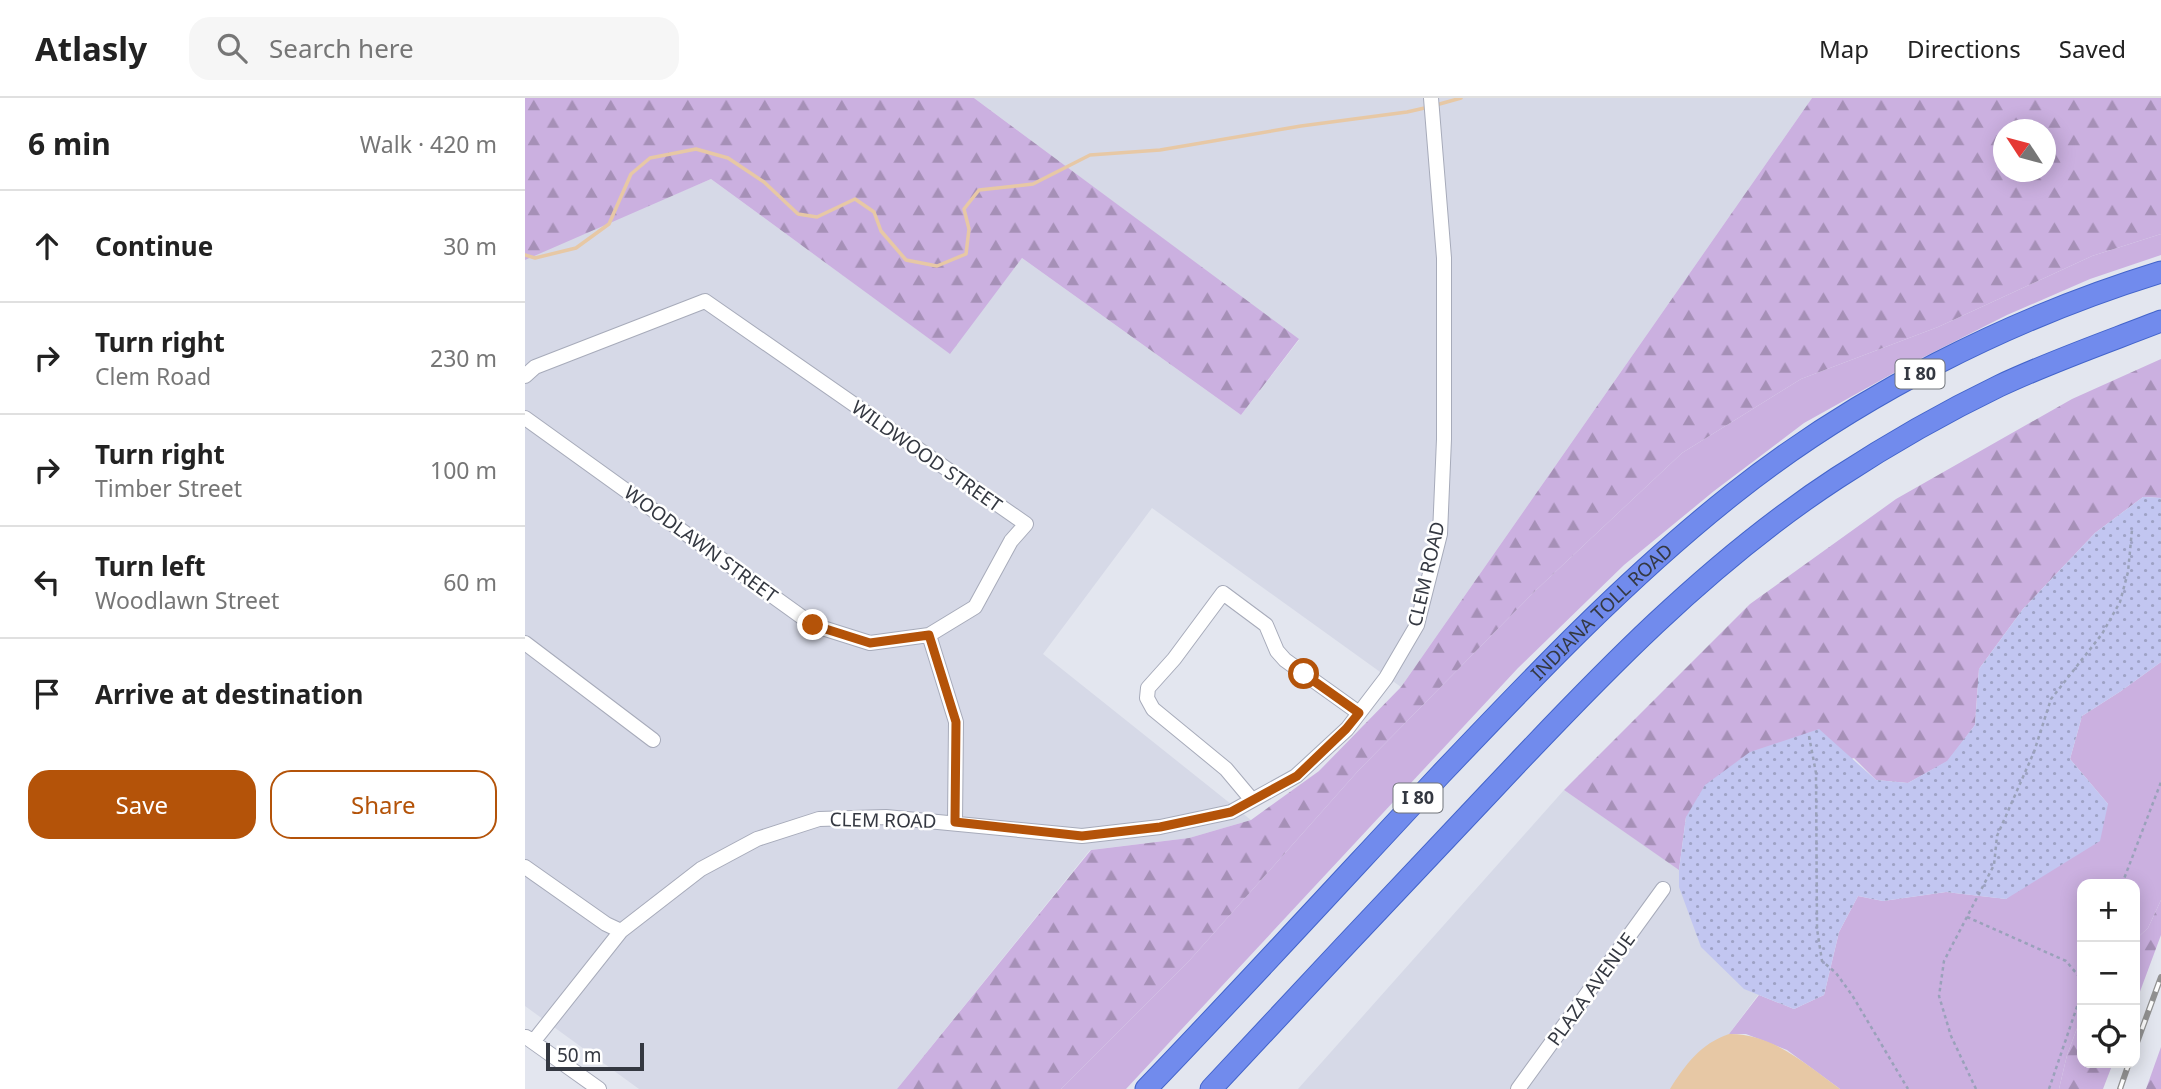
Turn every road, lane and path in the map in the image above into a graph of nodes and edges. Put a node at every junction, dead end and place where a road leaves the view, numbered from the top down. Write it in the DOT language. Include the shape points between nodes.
graph roads {
  1 [pos="1431,98"];
  2 [pos="2161,272"];
  3 [pos="2161,321"];
  4 [pos="525,376"];
  5 [pos="525,418"];
  6 [pos="2132,530"];
  7 [pos="929,635"];
  8 [pos="525,643"];
  9 [pos="1359,713"];
  10 [pos="1809,736"];
  11 [pos="653,740"];
  12 [pos="2161,782"];
  13 [pos="1252,800"];
  14 [pos="955,822"];
  15 [pos="525,867"];
  16 [pos="2124,879"];
  17 [pos="1663,889"];
  18 [pos="1967,917"];
  19 [pos="621,930"];
  20 [pos="2077,974"];
  21 [pos="2078,1005"];
  22 [pos="529,1039"];
  23 [pos="599,1089"];
  24 [pos="1146,1089"];
  25 [pos="1211,1089"];
  26 [pos="1518,1089"];
  27 [pos="1908,1089"];
  28 [pos="1976,1089"];
  29 [pos="2049,1089"];
  1 -- 9 [label="street, CLEM ROAD" via="1444,258 1440,534 1417,625"];
  2 -- 24 [label="highway, INDIANA TOLL ROAD / I 80" via="2046,314 1966,350 1882,394 1734,493 1581,629"];
  3 -- 25 [label="highway, I 80" via="1999,386 1913,431 1767,528 1617,660"];
  4 -- 7 [label="street, WILDWOOD STREET" via="535,367 705,301 1025,524 975,607"];
  5 -- 7 [label="street, WOODLAWN STREET" via="813,625 870,643"];
  6 -- 18 [label="path" via="2120,601 2102,634 2051,699 2034,752 1997,836 1994,865"];
  7 -- 14 [label="street" via="956,722"];
  8 -- 11 [label="street"];
  9 -- 13 [label="street, CLEM ROAD" via="1297,776"];
  9 -- 13 [label="street" via="1285,660 1266,625 1223,593 1148,688 1147,698 1153,709 1226,769"];
  10 -- 27 [label="path" via="1816,773 1817,929 1822,961 1852,995"];
  12 -- 16 [label="path"];
  13 -- 14 [label="street, CLEM ROAD" via="1231,812 1160,827 1082,836"];
  14 -- 19 [label="street, CLEM ROAD" via="818,819 757,839 701,869"];
  15 -- 19 [label="street" via="605,924"];
  17 -- 26 [label="street, PLAZA AVENUE"];
  18 -- 20 [label="path" via="2066,961"];
  18 -- 28 [label="path" via="1944,961 1939,996"];
  19 -- 22 [label="street, CLEM ROAD"];
  21 -- 29 [label="path"];
  22 -- 23 [label="street"];
}
